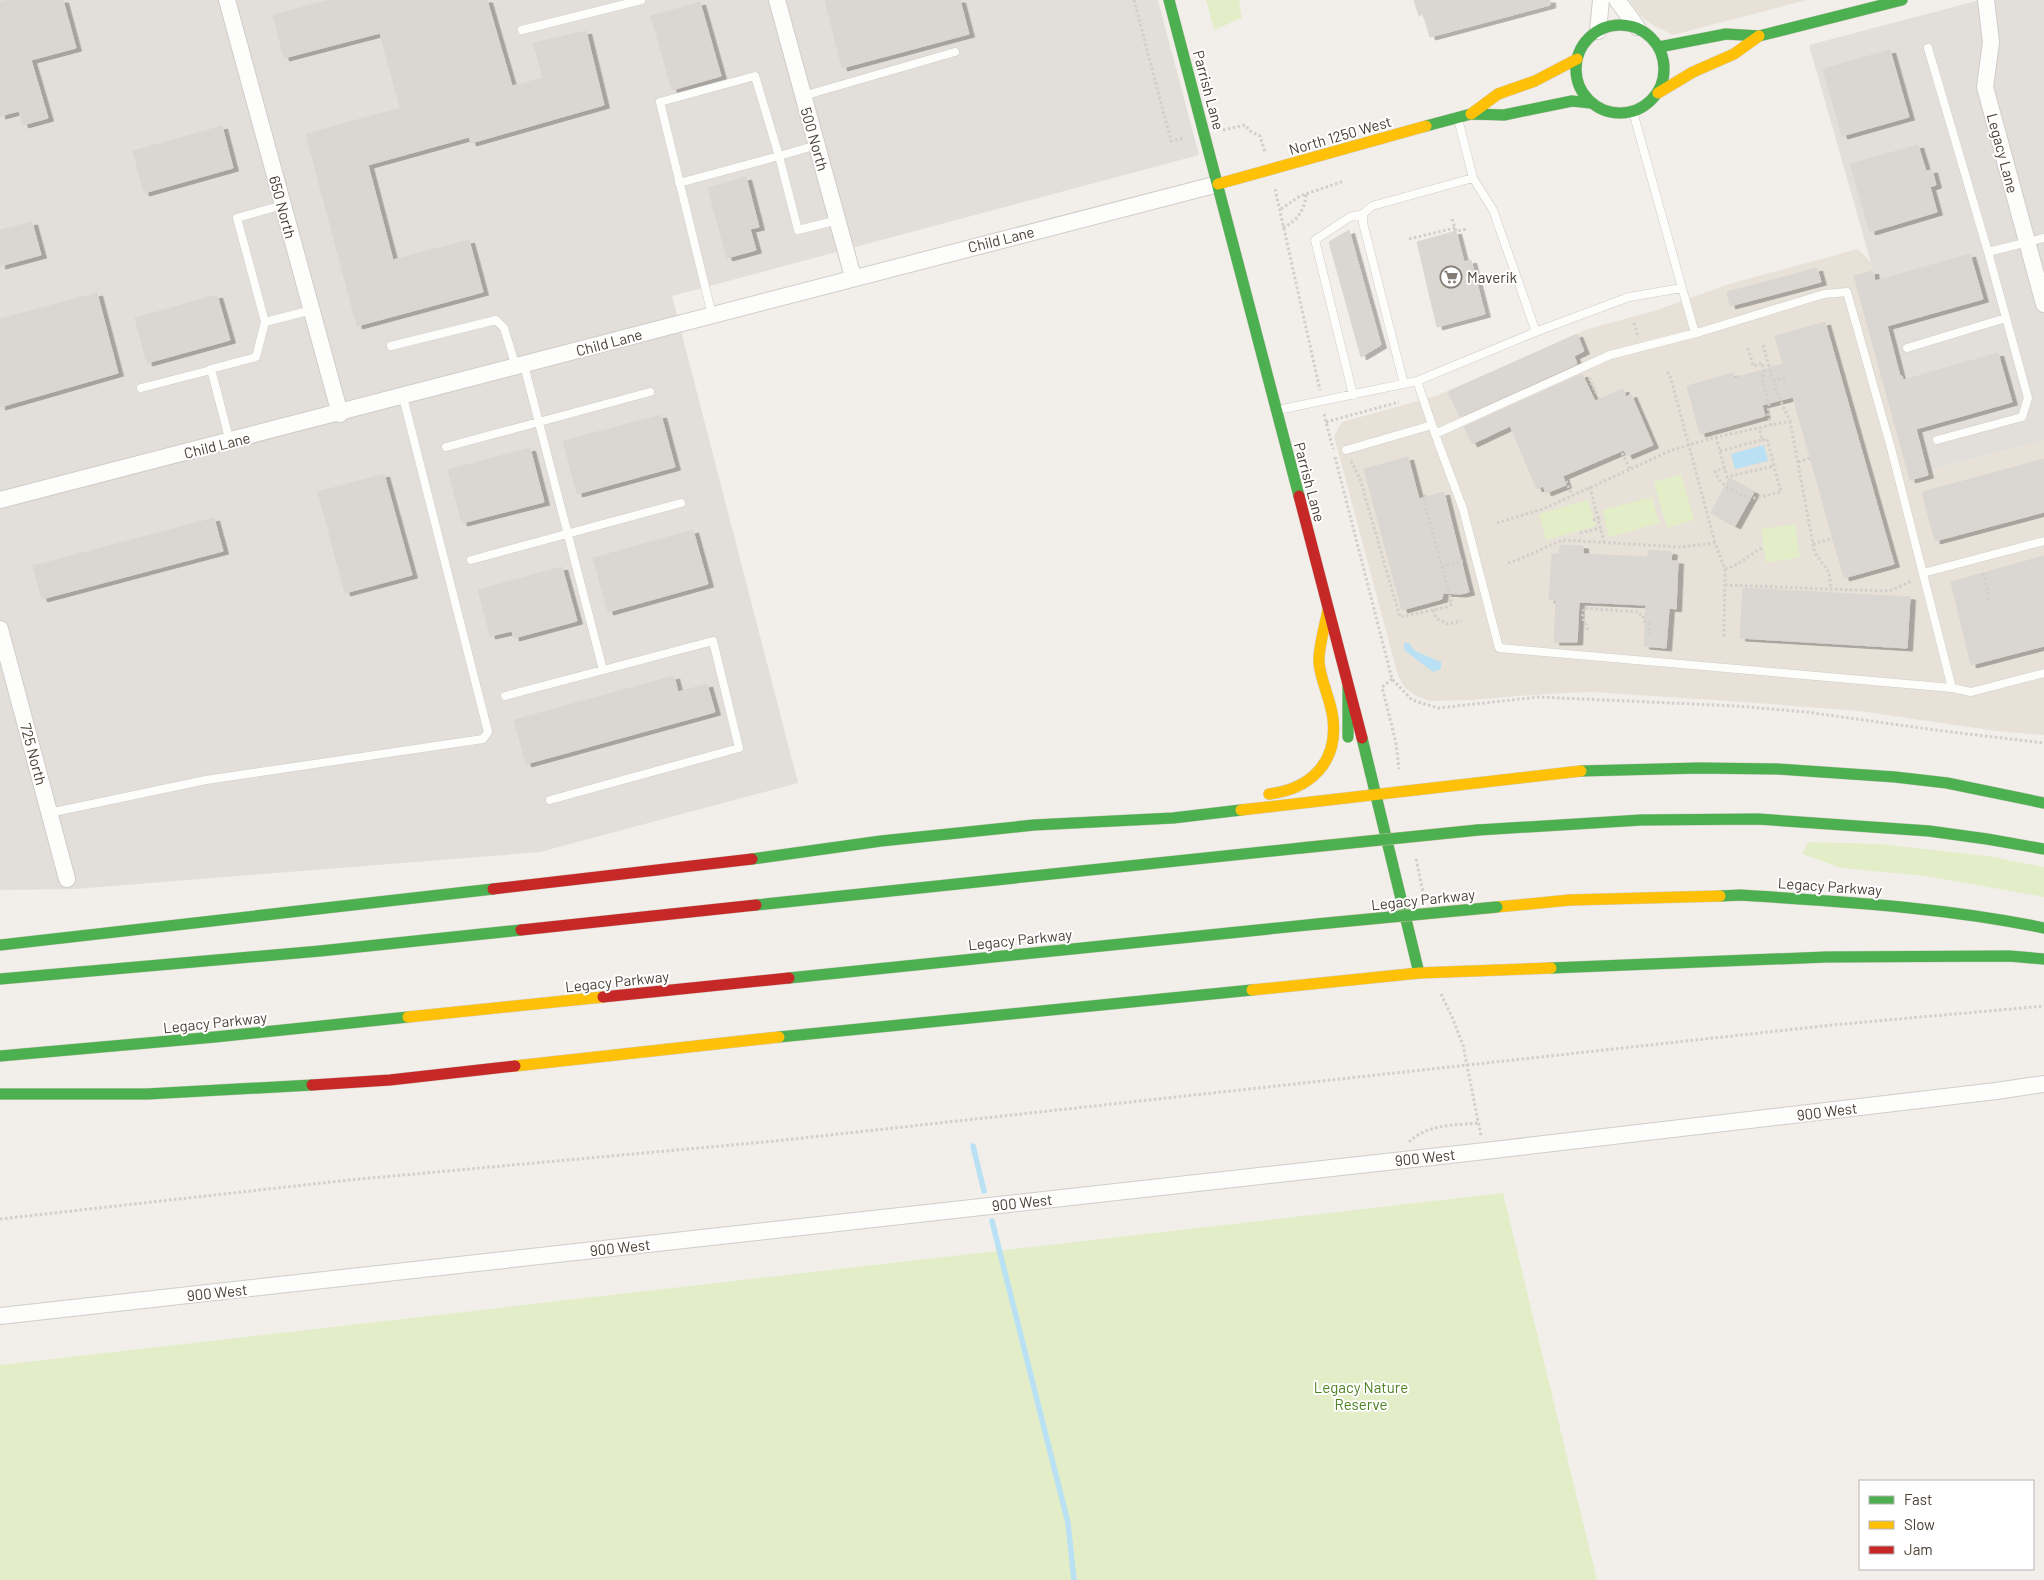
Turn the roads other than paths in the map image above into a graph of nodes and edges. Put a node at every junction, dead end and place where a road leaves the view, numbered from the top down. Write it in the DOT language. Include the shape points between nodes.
graph roads {
  1 [pos="227,0"];
  2 [pos="641,0"];
  3 [pos="777,0"];
  4 [pos="1170,0"];
  5 [pos="1601,0"];
  6 [pos="1618,0"];
  7 [pos="1902,0"];
  8 [pos="1986,0"];
  9 [pos="1637,27"];
  10 [pos="522,30"];
  11 [pos="1598,30"];
  12 [pos="1759,36"];
  13 [pos="1659,46"];
  14 [pos="1928,48"];
  15 [pos="955,52"];
  16 [pos="1577,59"];
  17 [pos="1658,93"];
  18 [pos="803,96"];
  19 [pos="1591,102"];
  20 [pos="1633,112"];
  21 [pos="1471,114"];
  22 [pos="1457,118"];
  23 [pos="817,145"];
  24 [pos="779,156"];
  25 [pos="1473,178"];
  26 [pos="679,182"];
  27 [pos="1218,184"];
  28 [pos="283,206"];
  29 [pos="1363,214"];
  30 [pos="838,220"];
  31 [pos="2044,238"];
  32 [pos="2027,242"];
  33 [pos="1988,252"];
  34 [pos="853,277"];
  35 [pos="1682,288"];
  36 [pos="2044,304"];
  37 [pos="312,310"];
  38 [pos="712,315"];
  39 [pos="2006,318"];
  40 [pos="265,322"];
  41 [pos="1536,332"];
  42 [pos="1695,334"];
  43 [pos="391,346"];
  44 [pos="1907,348"];
  45 [pos="520,366"];
  46 [pos="211,370"];
  47 [pos="1417,381"];
  48 [pos="1404,384"];
  49 [pos="141,388"];
  50 [pos="650,392"];
  51 [pos="1353,394"];
  52 [pos="403,397"];
  53 [pos="1276,411"];
  54 [pos="340,414"];
  55 [pos="538,422"];
  56 [pos="1433,429"];
  57 [pos="1937,440"];
  58 [pos="230,442"];
  59 [pos="446,447"];
  60 [pos="1346,450"];
  61 [pos="0,500"];
  62 [pos="681,503"];
  63 [pos="568,534"];
  64 [pos="2044,541"];
  65 [pos="471,560"];
  66 [pos="1923,573"];
  67 [pos="1328,610"];
  68 [pos="0,629"];
  69 [pos="603,670"];
  70 [pos="2044,672"];
  71 [pos="1348,686"];
  72 [pos="1952,688"];
  73 [pos="505,696"];
  74 [pos="1346,750"];
  75 [pos="1325,788"];
  76 [pos="1376,794"];
  77 [pos="1261,796"];
  78 [pos="1243,798"];
  79 [pos="550,800"];
  80 [pos="1302,802"];
  81 [pos="2044,803"];
  82 [pos="49,813"];
  83 [pos="1034,825"];
  84 [pos="2044,849"];
  85 [pos="67,879"];
  86 [pos="2044,928"];
  87 [pos="0,945"];
  88 [pos="2044,959"];
  89 [pos="1419,973"];
  90 [pos="0,979"];
  91 [pos="0,1056"];
  92 [pos="2044,1084"];
  93 [pos="0,1094"];
  94 [pos="0,1316"];
  1 -- 28 [label="street, 650 North"];
  2 -- 10 [label="lane"];
  3 -- 18 [label="street, 500 North"];
  4 -- 27 [label="main road, Parrish Lane"];
  5 -- 11 [label="street"];
  6 -- 9 [label="street"];
  7 -- 12 [label="main road"];
  8 -- 32 [label="street, Legacy Lane" via="1991,42 1985,87"];
  9 -- 11 [label="main road" via="1607,26"];
  9 -- 13 [label="main road"];
  11 -- 16 [label="main road" via="1584,42"];
  12 -- 13 [label="main road" via="1726,34"];
  12 -- 17 [label="main road" via="1734,54 1693,72"];
  13 -- 17 [label="main road" via="1665,68"];
  14 -- 33 [label="lane"];
  15 -- 18 [label="lane"];
  16 -- 19 [label="main road" via="1578,84"];
  16 -- 21 [label="main road, North 1250 West" via="1535,81 1498,94"];
  17 -- 20 [label="main road" via="1647,105"];
  18 -- 23 [label="street, 500 North"];
  19 -- 20 [label="main road" via="1603,110 1619,114"];
  19 -- 21 [label="main road, North 1250 West" via="1572,101 1504,115"];
  20 -- 35 [label="lane"];
  21 -- 22 [label="main road, North 1250 West"];
  22 -- 25 [label="lane"];
  22 -- 27 [label="main road, North 1250 West"];
  23 -- 24 [label="lane"];
  23 -- 30 [label="street, 500 North"];
  24 -- 26 [label="lane"];
  24 -- 26 [label="lane" via="756,76 660,102"];
  24 -- 30 [label="lane" via="798,230"];
  25 -- 29 [label="lane" via="1372,206"];
  25 -- 41 [label="lane" via="1493,210"];
  26 -- 38 [label="lane"];
  27 -- 34 [label="street, Child Lane"];
  27 -- 53 [label="main road, Parrish Lane"];
  28 -- 37 [label="street, 650 North"];
  28 -- 40 [label="lane" via="237,218"];
  29 -- 48 [label="lane"];
  29 -- 51 [label="lane" via="1350,217 1315,240"];
  30 -- 34 [label="street, 500 North"];
  31 -- 32 [label="lane"];
  32 -- 33 [label="lane"];
  32 -- 36 [label="street, Legacy Lane"];
  33 -- 39 [label="lane"];
  34 -- 38 [label="street, Child Lane"];
  35 -- 41 [label="lane" via="1630,297"];
  35 -- 42 [label="lane"];
  37 -- 40 [label="lane"];
  37 -- 54 [label="street, 650 North"];
  38 -- 45 [label="street, Child Lane"];
  39 -- 44 [label="lane"];
  39 -- 57 [label="lane" via="2028,398 2022,417"];
  40 -- 46 [label="lane" via="256,356"];
  41 -- 47 [label="lane"];
  42 -- 56 [label="lane" via="1610,355"];
  42 -- 66 [label="lane" via="1824,294 1847,292"];
  43 -- 45 [label="lane" via="496,320 504,328"];
  45 -- 52 [label="street, Child Lane"];
  45 -- 55 [label="lane"];
  46 -- 49 [label="lane"];
  46 -- 58 [label="lane"];
  47 -- 48 [label="lane"];
  47 -- 56 [label="lane"];
  48 -- 51 [label="lane"];
  50 -- 55 [label="lane"];
  51 -- 53 [label="lane"];
  52 -- 54 [label="street, Child Lane"];
  52 -- 82 [label="lane" via="487,736 206,780"];
  53 -- 67 [label="main road, Parrish Lane"];
  54 -- 58 [label="street, Child Lane"];
  55 -- 59 [label="lane"];
  55 -- 63 [label="lane"];
  56 -- 60 [label="lane"];
  56 -- 72 [label="lane" via="1463,509 1499,648"];
  58 -- 61 [label="street, Child Lane"];
  62 -- 63 [label="lane"];
  63 -- 65 [label="lane"];
  63 -- 69 [label="lane"];
  64 -- 66 [label="lane"];
  66 -- 72 [label="lane"];
  67 -- 71 [label="main road, Parrish Lane"];
  67 -- 77 [label="main road" via="1319,662 1333,720 1327,759 1313,778 1287,792"];
  68 -- 82 [label="street, 725 North"];
  69 -- 73 [label="lane"];
  69 -- 79 [label="lane" via="713,641 739,748"];
  70 -- 72 [label="lane" via="1971,692"];
  71 -- 74 [label="main road"];
  71 -- 76 [label="main road, Parrish Lane"];
  75 -- 80 [label="main road"];
  76 -- 80 [label="main road"];
  76 -- 81 [label="main road" via="1575,771 1777,769 1938,782"];
  76 -- 89 [label="main road, Parrish Lane"];
  78 -- 83 [label="main road"];
  80 -- 83 [label="main road" via="1173,818"];
  82 -- 85 [label="street, 725 North"];
  83 -- 87 [label="main road"];
  84 -- 90 [label="main road, bridge" via="1928,831 1741,818 1478,830 320,950"];
  86 -- 91 [label="main road, Legacy Parkway, bridge" via="1881,904 1741,894 1570,900"];
  88 -- 89 [label="main road" via="2010,956 1826,957"];
  89 -- 93 [label="main road" via="702,1045 390,1080 147,1094"];
  92 -- 94 [label="street, 900 West" via="1389,1162"];
}
